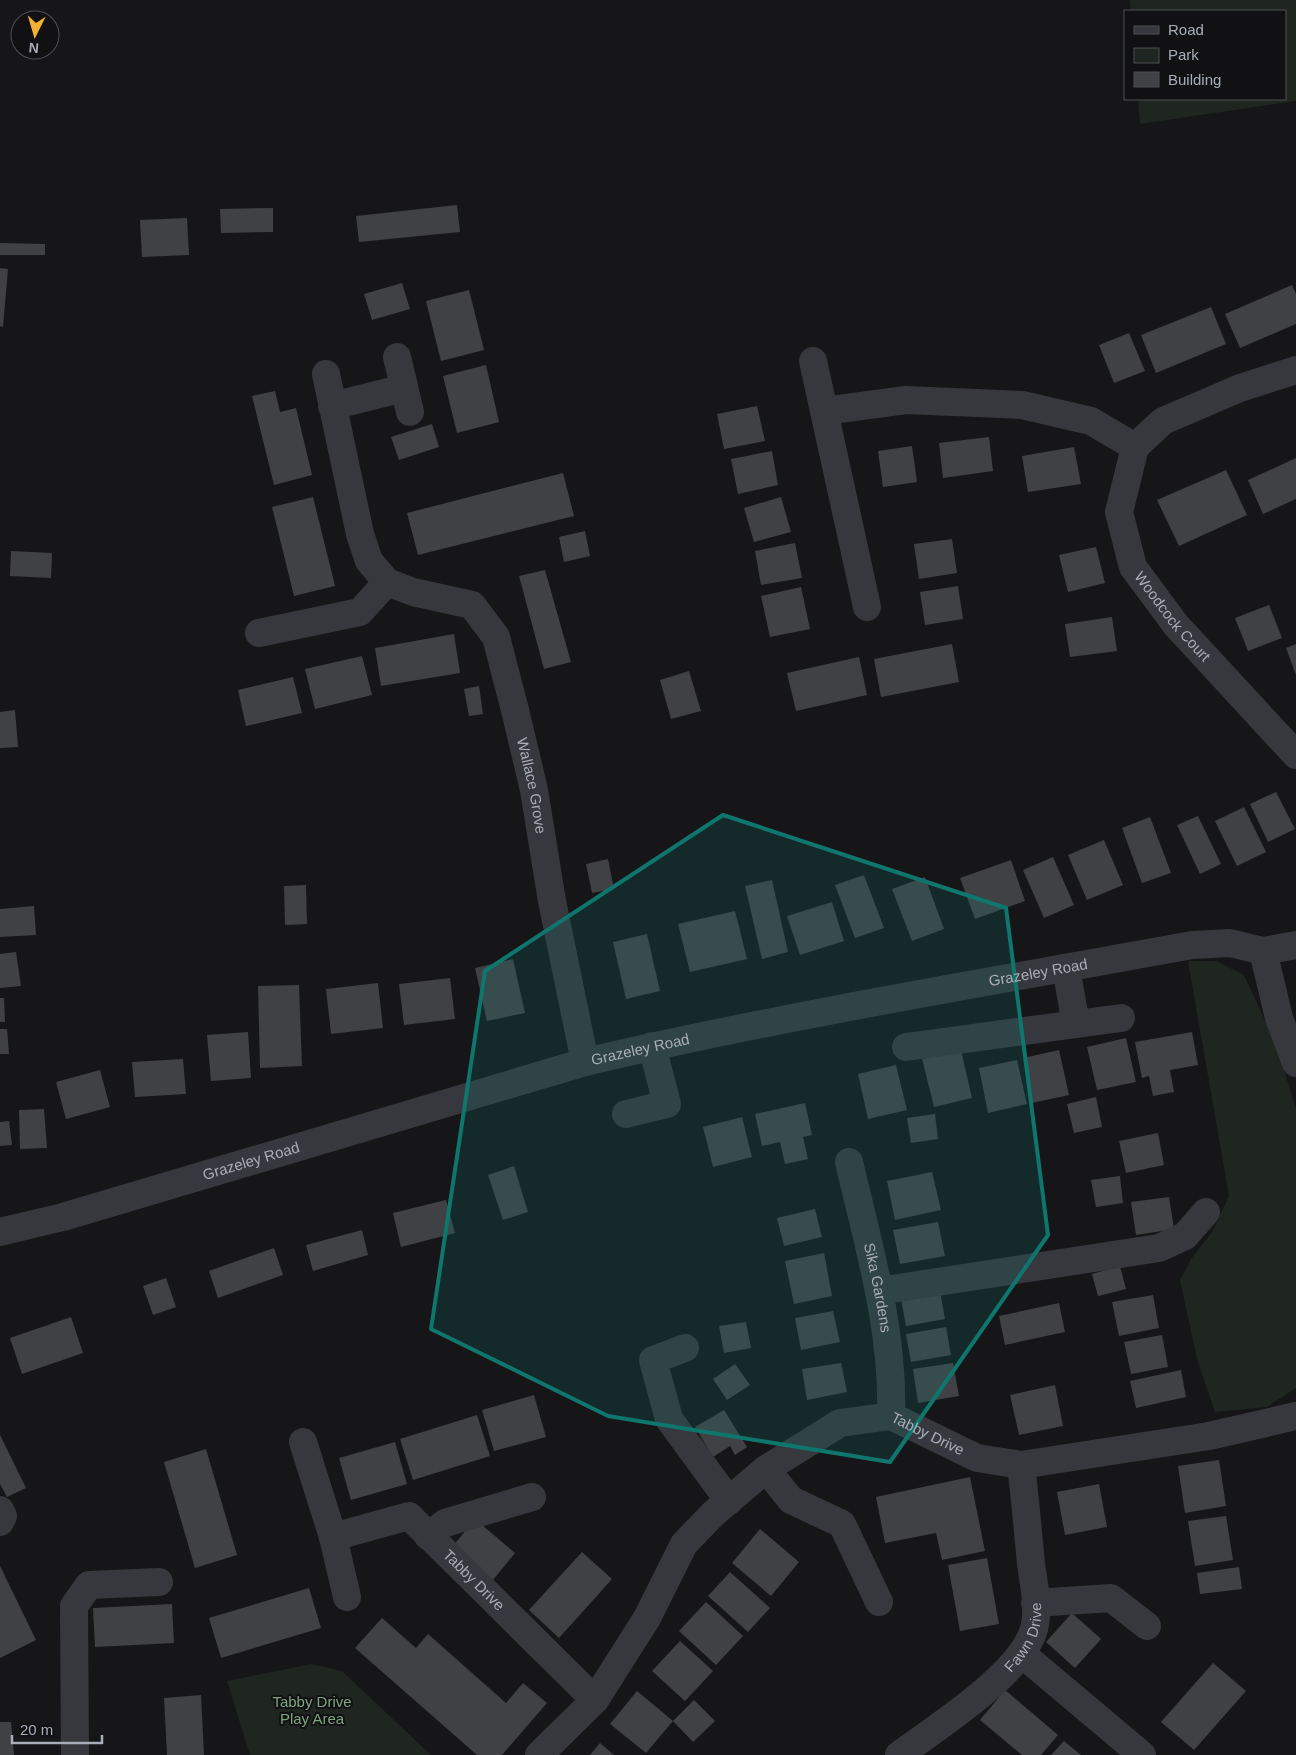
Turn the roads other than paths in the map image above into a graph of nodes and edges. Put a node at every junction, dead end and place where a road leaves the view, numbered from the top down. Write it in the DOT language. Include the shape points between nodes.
graph roads {
  1 [pos="396,357"];
  2 [pos="813,361"];
  3 [pos="1296,370"];
  4 [pos="326,374"];
  5 [pos="332,406"];
  6 [pos="824,411"];
  7 [pos="1135,447"];
  8 [pos="387,582"];
  9 [pos="867,607"];
  10 [pos="259,633"];
  11 [pos="1296,755"];
  12 [pos="1296,945"];
  13 [pos="1263,951"];
  14 [pos="1066,968"];
  15 [pos="1121,1018"];
  16 [pos="1076,1024"];
  17 [pos="652,1046"];
  18 [pos="906,1047"];
  19 [pos="585,1062"];
  20 [pos="1296,1063"];
  21 [pos="626,1114"];
  22 [pos="849,1162"];
  23 [pos="1206,1212"];
  24 [pos="0,1232"];
  25 [pos="879,1291"];
  26 [pos="685,1348"];
  27 [pos="892,1416"];
  28 [pos="1296,1416"];
  29 [pos="303,1442"];
  30 [pos="1021,1465"];
  31 [pos="766,1469"];
  32 [pos="532,1497"];
  33 [pos="729,1501"];
  34 [pos="0,1510"];
  35 [pos="0,1522"];
  36 [pos="428,1536"];
  37 [pos="333,1537"];
  38 [pos="159,1582"];
  39 [pos="347,1597"];
  40 [pos="879,1602"];
  41 [pos="1035,1603"];
  42 [pos="1147,1626"];
  43 [pos="1022,1654"];
  44 [pos="595,1700"];
  45 [pos="75,1755"];
  46 [pos="540,1755"];
  47 [pos="899,1755"];
  48 [pos="1142,1755"];
  1 -- 5 [label="street" via="407,400 377,395"];
  2 -- 6 [label="street"];
  3 -- 7 [label="street" via="1240,388 1164,421"];
  4 -- 5 [label="street, Wallace Grove"];
  5 -- 8 [label="street, Wallace Grove" via="360,534 369,561"];
  6 -- 7 [label="street" via="906,400 1022,405 1090,421"];
  6 -- 9 [label="street"];
  7 -- 11 [label="street, Woodcock Court" via="1119,512 1133,567 1176,625"];
  8 -- 10 [label="street" via="360,612"];
  8 -- 19 [label="street, Wallace Grove" via="413,592 472,604 496,637 534,790 552,901"];
  12 -- 13 [label="street, Grazeley Road"];
  13 -- 14 [label="street, Grazeley Road" via="1230,944 1192,945"];
  13 -- 20 [label="street" via="1279,1018"];
  14 -- 16 [label="street"];
  14 -- 17 [label="street, Grazeley Road"];
  15 -- 16 [label="street"];
  16 -- 18 [label="street"];
  17 -- 19 [label="street, Grazeley Road"];
  17 -- 21 [label="street" via="667,1104"];
  19 -- 24 [label="street, Grazeley Road" via="72,1214"];
  22 -- 25 [label="street, Sika Gardens"];
  23 -- 25 [label="street" via="1185,1236 1159,1248"];
  25 -- 27 [label="street, Sika Gardens" via="892,1389"];
  26 -- 33 [label="street" via="653,1360 669,1419"];
  27 -- 30 [label="street, Tabby Drive" via="977,1458"];
  27 -- 31 [label="street, Tabby Drive" via="840,1423"];
  28 -- 30 [label="street, Tabby Drive" via="1209,1436"];
  29 -- 37 [label="street"];
  30 -- 41 [label="street, Fawn Drive"];
  31 -- 33 [label="street, Tabby Drive"];
  31 -- 40 [label="street" via="791,1500 842,1524"];
  32 -- 36 [label="street" via="445,1523"];
  33 -- 44 [label="street, Tabby Drive" via="684,1544 647,1618"];
  34 -- 35 [label="street" via="3,1516"];
  36 -- 37 [label="street, Tabby Drive" via="409,1516"];
  36 -- 44 [label="street, Tabby Drive"];
  37 -- 39 [label="street"];
  38 -- 45 [label="street" via="89,1585 74,1606"];
  41 -- 42 [label="street" via="1111,1598"];
  41 -- 43 [label="street, Fawn Drive" via="1033,1631"];
  43 -- 47 [label="street, Fawn Drive" via="954,1714"];
  43 -- 48 [label="street"];
  44 -- 46 [label="street, Tabby Drive"];
}
